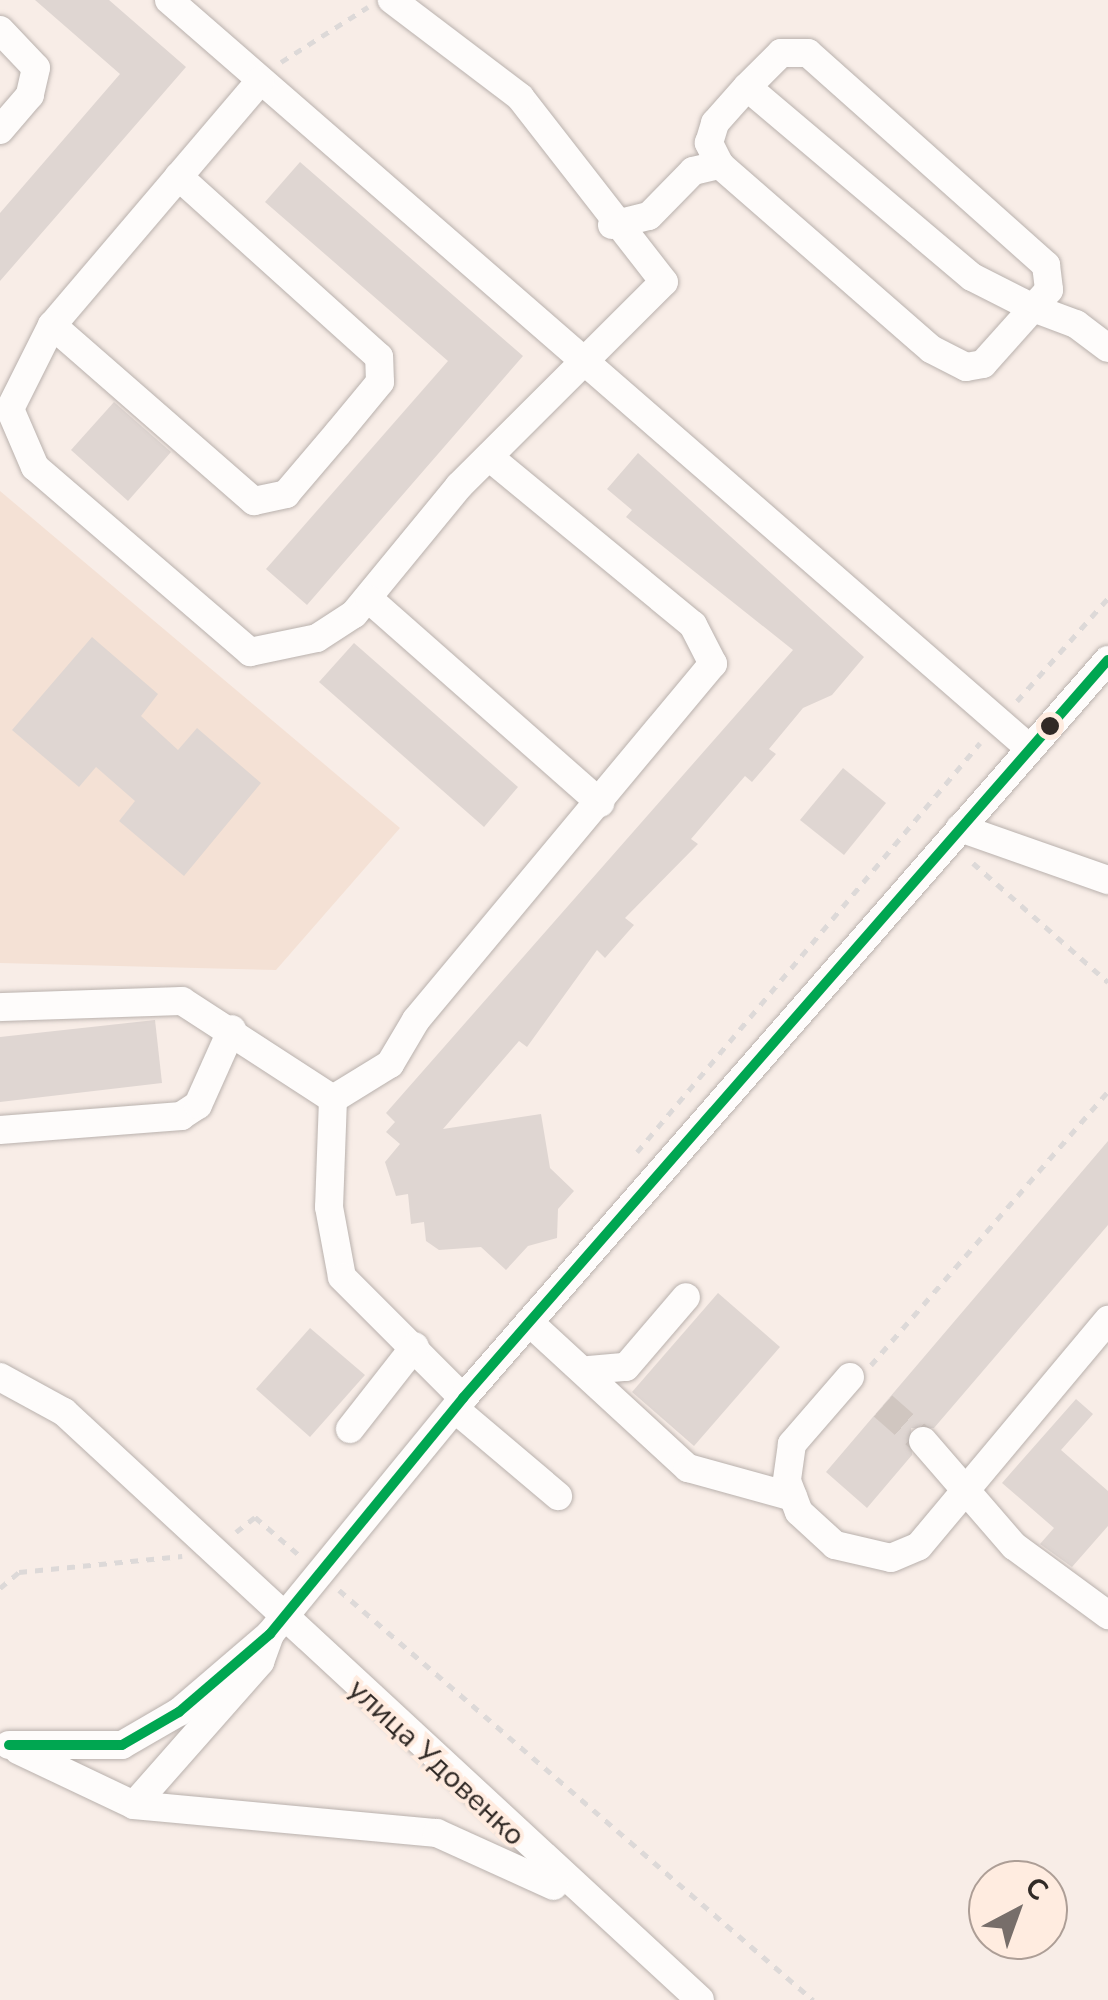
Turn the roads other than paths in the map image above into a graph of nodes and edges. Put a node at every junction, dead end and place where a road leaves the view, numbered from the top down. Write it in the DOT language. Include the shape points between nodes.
graph roads {
  1 [pos="169,0"];
  2 [pos="392,0"];
  3 [pos="0,30"];
  4 [pos="260,81"];
  5 [pos="747,87"];
  6 [pos="0,130"];
  7 [pos="720,165"];
  8 [pos="178,176"];
  9 [pos="612,225"];
  10 [pos="1033,308"];
  11 [pos="52,325"];
  12 [pos="1108,348"];
  13 [pos="581,364"];
  14 [pos="7,429"];
  15 [pos="489,457"];
  16 [pos="370,600"];
  17 [pos="1108,660"];
  18 [pos="1028,748"];
  19 [pos="600,803"];
  20 [pos="954,835"];
  21 [pos="1108,880"];
  22 [pos="0,1008"];
  23 [pos="232,1029"];
  24 [pos="333,1099"];
  25 [pos="0,1130"];
  26 [pos="686,1297"];
  27 [pos="1108,1320"];
  28 [pos="529,1322"];
  29 [pos="416,1346"];
  30 [pos="590,1370"];
  31 [pos="0,1376"];
  32 [pos="853,1380"];
  33 [pos="459,1404"];
  34 [pos="350,1429"];
  35 [pos="923,1442"];
  36 [pos="967,1490"];
  37 [pos="558,1496"];
  38 [pos="794,1497"];
  39 [pos="1108,1614"];
  40 [pos="266,1634"];
  41 [pos="5,1741"];
  42 [pos="122,1745"];
  43 [pos="98,1790"];
  44 [pos="134,1805"];
  45 [pos="590,1906"];
  46 [pos="700,2000"];
  1 -- 4 [label="street"];
  2 -- 9 [label="street" via="428,36 520,97"];
  3 -- 6 [label="street" via="36,68 30,95"];
  4 -- 8 [label="street"];
  4 -- 13 [label="street"];
  5 -- 7 [label="street" via="715,123 709,143"];
  5 -- 10 [label="street" via="972,277"];
  5 -- 10 [label="street" via="781,53 808,52 1039,258 1051,282"];
  7 -- 9 [label="street" via="693,171 649,216"];
  7 -- 10 [label="street" via="952,361 983,364"];
  8 -- 11 [label="street"];
  8 -- 11 [label="street" via="379,357 380,382 338,433 286,494 254,501"];
  9 -- 13 [label="street" via="664,282"];
  10 -- 12 [label="street"];
  11 -- 14 [label="street" via="16,382"];
  13 -- 15 [label="street"];
  13 -- 18 [label="street"];
  14 -- 16 [label="street" via="35,467 227,642 250,652 318,638"];
  15 -- 16 [label="street"];
  15 -- 19 [label="street" via="713,649 709,680"];
  16 -- 19 [label="street"];
  17 -- 18 [label="street"];
  18 -- 20 [label="street"];
  19 -- 24 [label="street" via="416,1020 390,1064"];
  20 -- 21 [label="street"];
  20 -- 28 [label="street"];
  22 -- 23 [label="street" via="163,998"];
  23 -- 24 [label="street"];
  23 -- 25 [label="street" via="198,1105 181,1116"];
  24 -- 29 [label="street" via="329,1207 342,1277"];
  26 -- 30 [label="street" via="626,1366"];
  27 -- 36 [label="street"];
  28 -- 30 [label="street"];
  28 -- 33 [label="street"];
  29 -- 33 [label="street"];
  29 -- 34 [label="street"];
  30 -- 38 [label="street" via="688,1468"];
  31 -- 40 [label="street, улица Удовенко" via="64,1412 208,1551"];
  32 -- 38 [label="street" via="792,1444"];
  33 -- 37 [label="street"];
  33 -- 40 [label="street"];
  35 -- 36 [label="street"];
  36 -- 38 [label="street" via="920,1546 891,1558 835,1545"];
  36 -- 39 [label="street" via="1038,1568"];
  40 -- 42 [label="street" via="179,1712"];
  40 -- 44 [label="street" via="260,1662"];
  40 -- 45 [label="street, улица Удовенко"];
  41 -- 42 [label="street, улица Удовенко"];
  41 -- 43 [label="street, улица Удовенко"];
  42 -- 43 [label="street"];
  43 -- 44 [label="street, улица Удовенко"];
  44 -- 45 [label="street, улица Удовенко" via="436,1833"];
  45 -- 46 [label="street, улица Удовенко"];
}
